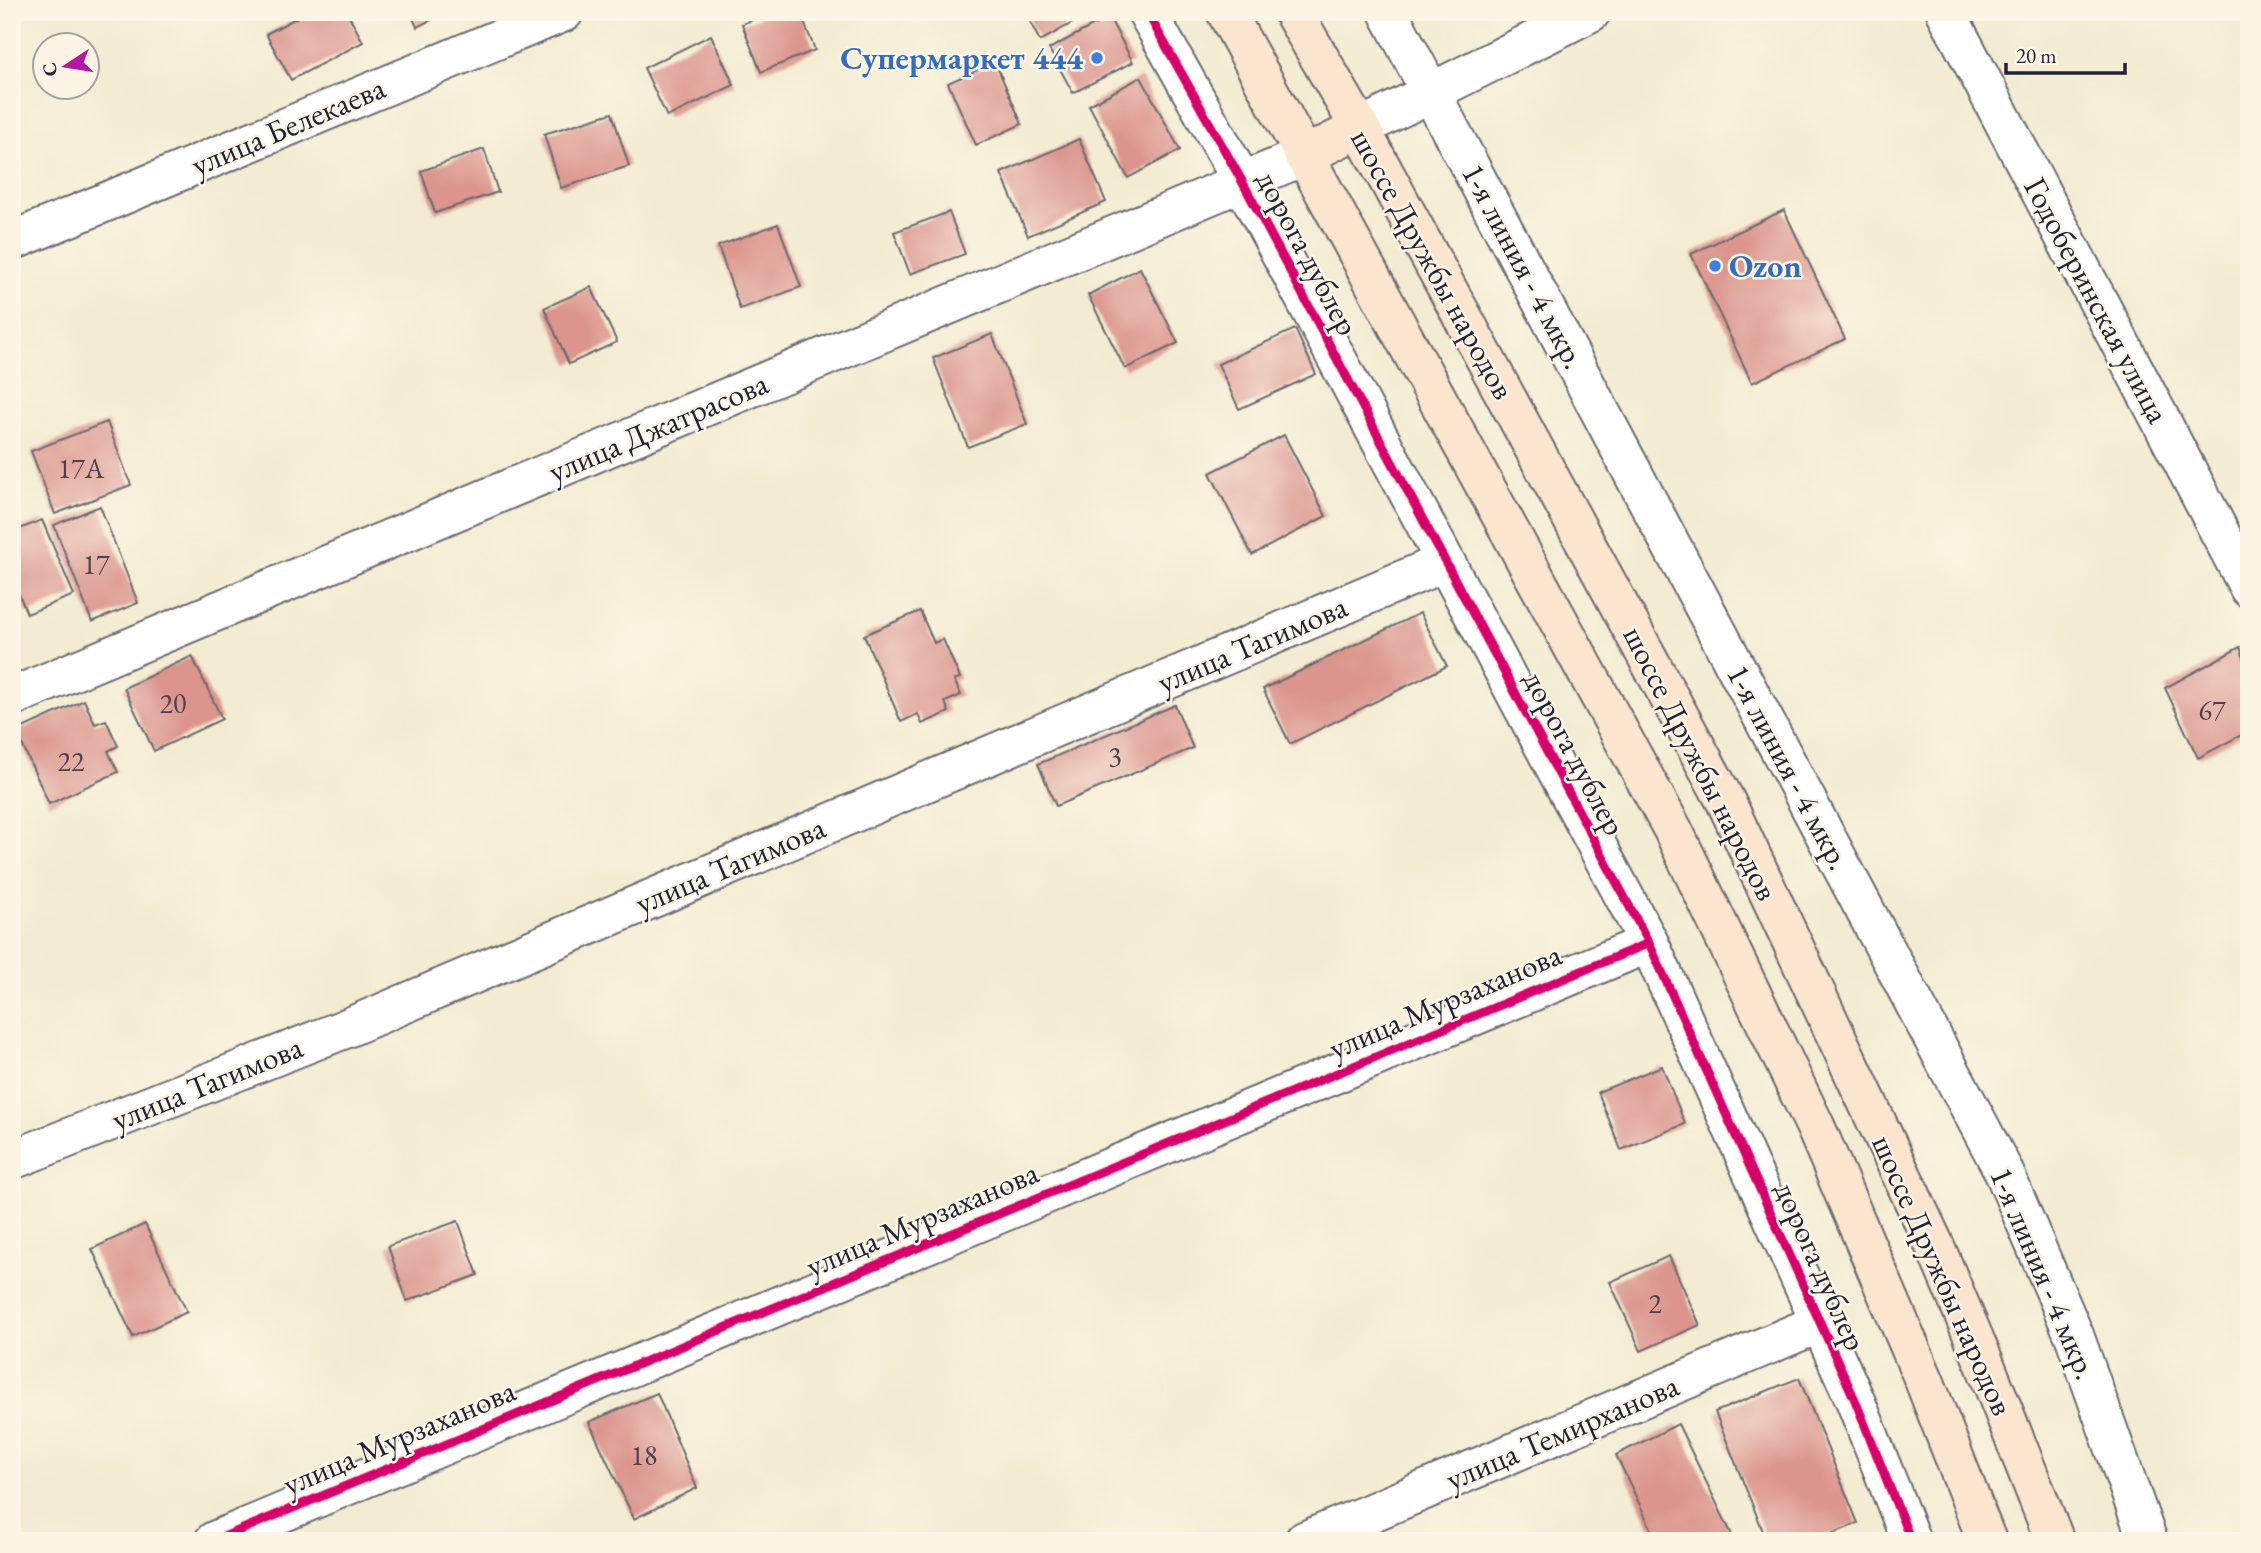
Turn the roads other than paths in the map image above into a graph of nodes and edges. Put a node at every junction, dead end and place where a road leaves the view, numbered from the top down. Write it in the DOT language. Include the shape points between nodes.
graph roads {
  1 [pos="564,12"];
  2 [pos="1147,12"];
  3 [pos="1226,12"];
  4 [pos="1293,12"];
  5 [pos="1388,12"];
  6 [pos="1591,12"];
  7 [pos="1946,12"];
  8 [pos="1432,93"];
  9 [pos="1360,128"];
  10 [pos="1304,156"];
  11 [pos="1242,183"];
  12 [pos="12,241"];
  13 [pos="1444,562"];
  14 [pos="2249,588"];
  15 [pos="12,697"];
  16 [pos="1649,943"];
  17 [pos="12,1160"];
  18 [pos="1820,1323"];
  19 [pos="214,1541"];
  20 [pos="1304,1541"];
  21 [pos="1911,1541"];
  22 [pos="1987,1541"];
  23 [pos="2054,1541"];
  24 [pos="2148,1541"];
  1 -- 12 [label="street, улица Белекаева"];
  2 -- 11 [label="street, дорога дублер"];
  3 -- 10 [label="main road"];
  4 -- 9 [label="main road, шоссе Дружбы народов"];
  5 -- 8 [label="street, 1-я линия - 4 мкр."];
  6 -- 8 [label="street"];
  7 -- 14 [label="street, Годоберинская улица"];
  8 -- 9 [label="street"];
  8 -- 24 [label="street, 1-я линия - 4 мкр." via="2003,1170 2074,1335"];
  9 -- 10 [label="main road"];
  9 -- 23 [label="main road, шоссе Дружбы народов" via="1726,802 1934,1244"];
  10 -- 11 [label="street, улица Джатрасова"];
  10 -- 22 [label="main road" via="1673,830 1816,1128"];
  11 -- 13 [label="street, дорога дублер"];
  11 -- 15 [label="street, улица Джатрасова"];
  13 -- 16 [label="street, дорога дублер"];
  13 -- 17 [label="street, улица Тагимова" via="347,1028"];
  16 -- 18 [label="street, дорога дублер"];
  16 -- 19 [label="street, улица Мурзаханова"];
  18 -- 20 [label="street, улица Темирханова"];
  18 -- 21 [label="street, дорога дублер"];
}
